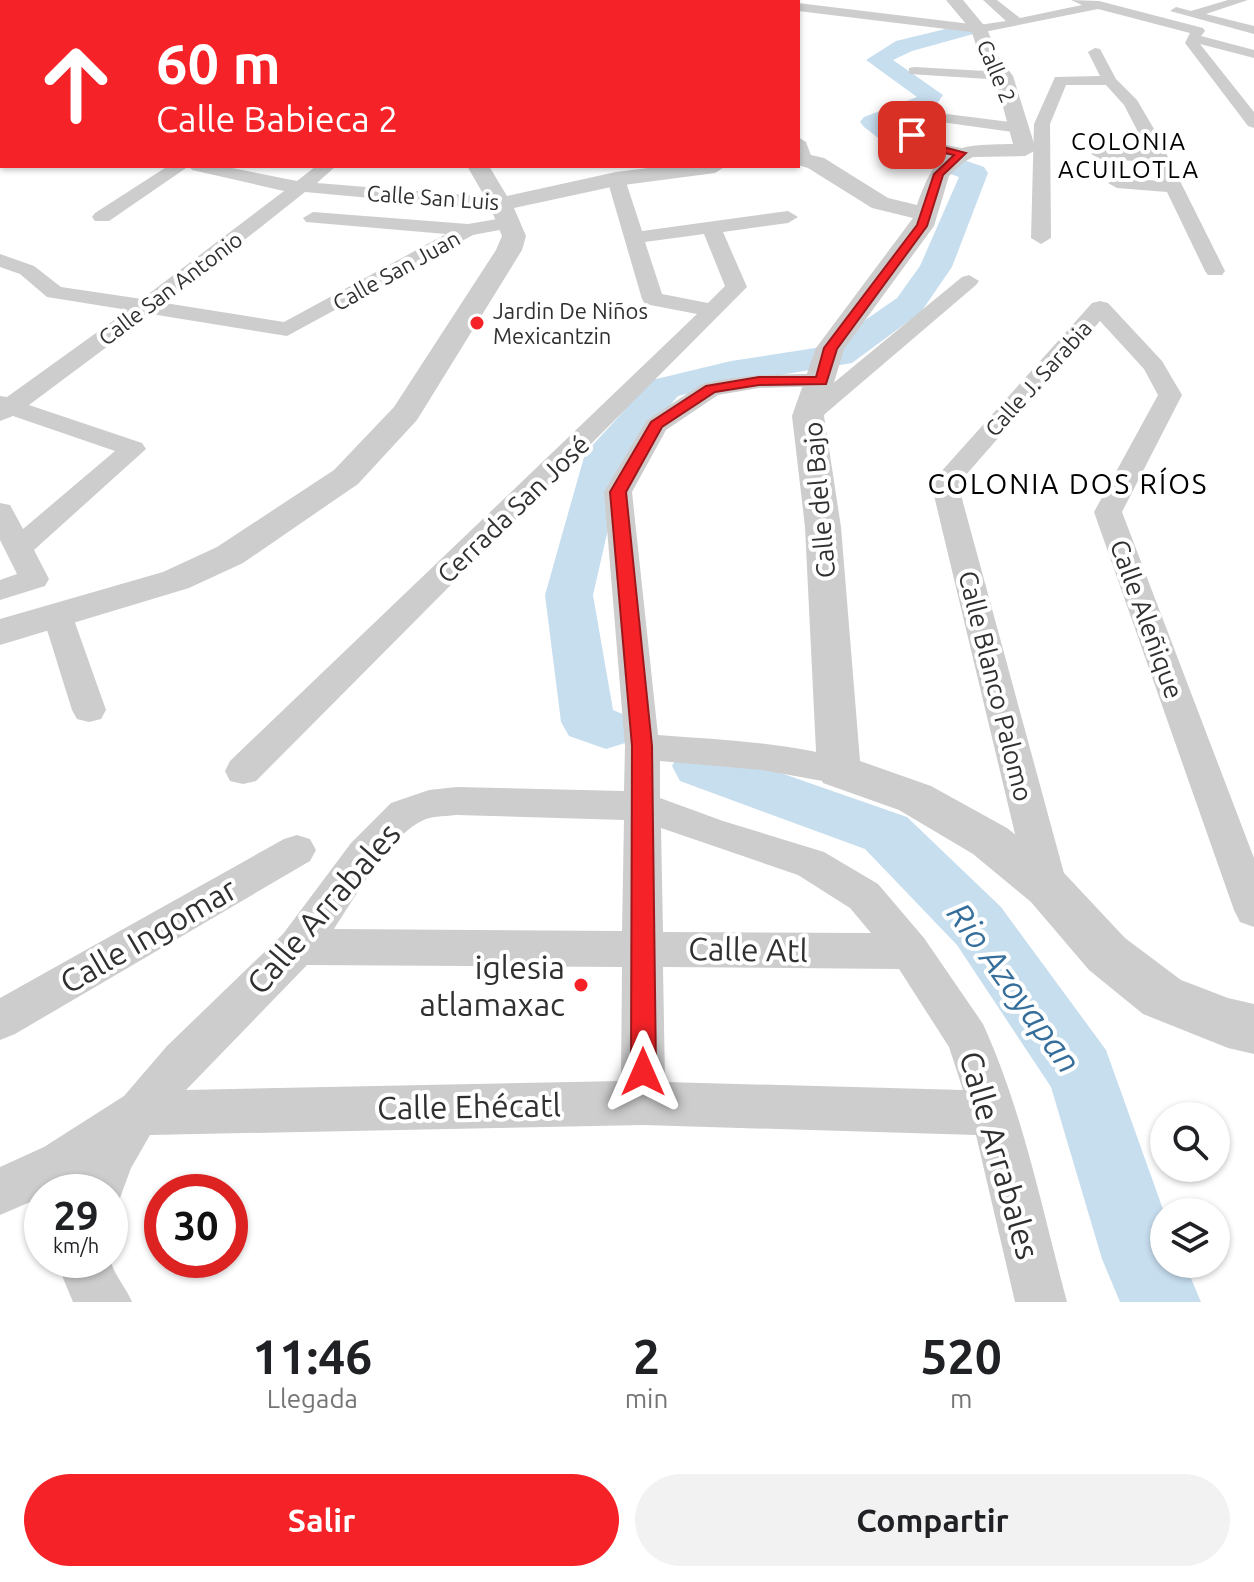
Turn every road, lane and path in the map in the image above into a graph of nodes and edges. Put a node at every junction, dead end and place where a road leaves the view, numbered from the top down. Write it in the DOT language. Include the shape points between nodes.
graph roads {
  1 [pos="829,0"];
  2 [pos="954,0"];
  3 [pos="1011,0"];
  4 [pos="1077,0"];
  5 [pos="1236,1"];
  6 [pos="992,2"];
  7 [pos="1099,5"];
  8 [pos="1153,5"];
  9 [pos="1254,6"];
  10 [pos="800,7"];
  11 [pos="843,12"];
  12 [pos="1191,15"];
  13 [pos="1017,23"];
  14 [pos="979,29"];
  15 [pos="1254,30"];
  16 [pos="1193,38"];
  17 [pos="1095,52"];
  18 [pos="1254,54"];
  19 [pos="914,71"];
  20 [pos="1219,75"];
  21 [pos="1242,75"];
  22 [pos="1004,76"];
  23 [pos="1110,81"];
  24 [pos="1246,99"];
  25 [pos="947,119"];
  26 [pos="1254,123"];
  27 [pos="1019,128"];
  28 [pos="912,135"];
  29 [pos="1033,150"];
  30 [pos="800,153"];
  31 [pos="1100,154"];
  32 [pos="958,155"];
  33 [pos="1160,157"];
  34 [pos="177,168"];
  35 [pos="208,168"];
  36 [pos="324,168"];
  37 [pos="479,168"];
  38 [pos="700,168"];
  39 [pos="616,179"];
  40 [pos="1117,183"];
  41 [pos="301,186"];
  42 [pos="1174,187"];
  43 [pos="505,213"];
  44 [pos="925,214"];
  45 [pos="102,217"];
  46 [pos="788,217"];
  47 [pos="313,218"];
  48 [pos="712,229"];
  49 [pos="468,230"];
  50 [pos="635,238"];
  51 [pos="1041,238"];
  52 [pos="0,260"];
  53 [pos="1215,271"];
  54 [pos="969,281"];
  55 [pos="146,307"];
  56 [pos="1100,308"];
  57 [pos="713,310"];
  58 [pos="825,367"];
  59 [pos="3,408"];
  60 [pos="808,416"];
  61 [pos="944,483"];
  62 [pos="1,515"];
  63 [pos="20,547"];
  64 [pos="0,590"];
  65 [pos="58,617"];
  66 [pos="0,632"];
  67 [pos="89,710"];
  68 [pos="642,746"];
  69 [pos="243,771"];
  70 [pos="839,771"];
  71 [pos="643,806"];
  72 [pos="297,850"];
  73 [pos="1048,888"];
  74 [pos="1254,910"];
  75 [pos="297,947"];
  76 [pos="643,948"];
  77 [pos="910,951"];
  78 [pos="3,1010"];
  79 [pos="1254,1029"];
  80 [pos="643,1103"];
  81 [pos="136,1113"];
  82 [pos="994,1113"];
  83 [pos="107,1174"];
  84 [pos="0,1191"];
  85 [pos="88,1278"];
  86 [pos="106,1302"];
  87 [pos="1041,1302"];
  1 -- 11 [label="street"];
  2 -- 14 [label="street"];
  3 -- 6 [label="street"];
  4 -- 7 [label="street"];
  5 -- 9 [label="street"];
  5 -- 12 [label="street"];
  6 -- 13 [label="street, Calle 2"];
  7 -- 13 [label="street, Calle 2"];
  7 -- 16 [label="street" via="1198,31"];
  8 -- 12 [label="street"];
  10 -- 11 [label="street"];
  11 -- 14 [label="street" via="914,16"];
  12 -- 15 [label="street"];
  13 -- 14 [label="street, Calle 2"];
  14 -- 22 [label="street, Calle 2" via="983,56"];
  16 -- 18 [label="street"];
  16 -- 20 [label="street"];
  17 -- 23 [label="street"];
  19 -- 22 [label="street"];
  20 -- 21 [label="street"];
  20 -- 24 [label="street"];
  22 -- 27 [label="street, Calle 2" via="1001,97"];
  23 -- 29 [label="street" via="1062,79"];
  23 -- 33 [label="street" via="1131,103"];
  24 -- 26 [label="street"];
  25 -- 27 [label="street"];
  27 -- 29 [label="street, Calle 2"];
  28 -- 32 [label="street" via="925,146"];
  29 -- 32 [label="street" via="988,148"];
  29 -- 51 [label="street"];
  30 -- 44 [label="street" via="880,203"];
  31 -- 33 [label="street"];
  32 -- 44 [label="street, Calle del Bajo" via="939,174"];
  33 -- 42 [label="street"];
  34 -- 45 [label="street"];
  35 -- 41 [label="street, Calle San Luis"];
  36 -- 41 [label="street, Calle San Antonio"];
  37 -- 43 [label="street"];
  38 -- 39 [label="street, Calle San Luis"];
  39 -- 43 [label="street, Calle San Luis"];
  39 -- 50 [label="street"];
  40 -- 42 [label="street"];
  41 -- 43 [label="street, Calle San Luis"];
  41 -- 55 [label="street, Calle San Antonio"];
  42 -- 53 [label="street"];
  43 -- 49 [label="street, Calle San Juan"];
  43 -- 65 [label="street" via="514,236 509,250 406,413 346,477 230,555 176,580"];
  44 -- 58 [label="street, Calle del Bajo" via="898,261 856,311"];
  46 -- 48 [label="street"];
  47 -- 49 [label="street"];
  48 -- 50 [label="street"];
  48 -- 57 [label="street, Cerrada San José" via="736,287"];
  49 -- 55 [label="street, Calle San Juan" via="287,329"];
  50 -- 57 [label="street" via="653,299"];
  52 -- 55 [label="street" via="27,270 55,292"];
  54 -- 60 [label="street"];
  55 -- 59 [label="street, Calle San Antonio"];
  56 -- 61 [label="street, Calle J. Sarabia"];
  56 -- 74 [label="street, Calle Aleñique" via="1154,366 1170,395 1108,512"];
  57 -- 69 [label="street, Cerrada San José"];
  58 -- 60 [label="street, Calle del Bajo"];
  58 -- 68 [label="street" via="711,389 656,425 618,492"];
  59 -- 63 [label="street" via="133,449"];
  60 -- 70 [label="street, Calle del Bajo" via="823,527"];
  61 -- 73 [label="street, Calle Blanco Palomo"];
  62 -- 63 [label="street"];
  63 -- 64 [label="street" via="34,579"];
  65 -- 66 [label="street"];
  65 -- 67 [label="street"];
  68 -- 70 [label="street" via="762,757"];
  68 -- 71 [label="street"];
  70 -- 73 [label="street" via="915,798 990,841"];
  71 -- 75 [label="street, Calle Arrabales" via="457,801 411,809 390,825"];
  71 -- 76 [label="street"];
  71 -- 77 [label="street, Calle Arrabales" via="810,863 864,896"];
  72 -- 78 [label="street, Calle Ingomar"];
  73 -- 79 [label="street" via="1107,954 1162,997"];
  75 -- 76 [label="street, Calle Atl"];
  75 -- 81 [label="street, Calle Arrabales"];
  76 -- 77 [label="street, Calle Atl"];
  76 -- 80 [label="street"];
  77 -- 82 [label="street, Calle Arrabales" via="968,1038"];
  80 -- 81 [label="street, Calle Ehécatl"];
  80 -- 82 [label="street, Calle Ehécatl"];
  81 -- 83 [label="street, Calle Arrabales"];
  81 -- 84 [label="street" via="61,1164"];
  82 -- 87 [label="street, Calle Arrabales"];
  85 -- 86 [label="street" via="95,1294"];
}
